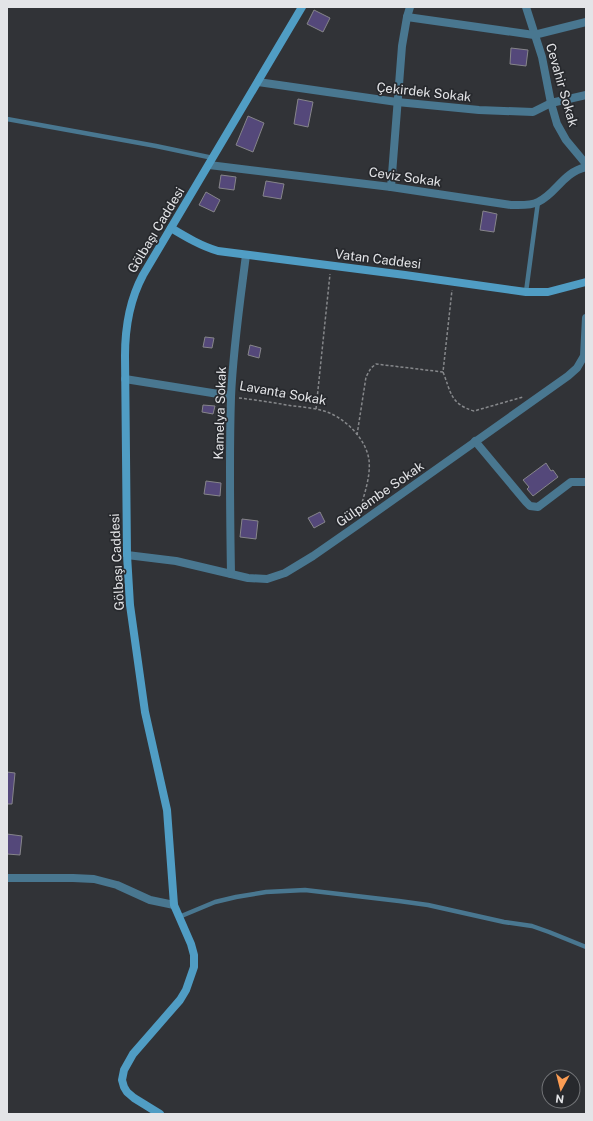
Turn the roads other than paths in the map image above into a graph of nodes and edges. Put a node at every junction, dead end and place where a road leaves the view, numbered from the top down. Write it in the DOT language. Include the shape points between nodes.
graph roads {
  1 [pos="302,7"];
  2 [pos="410,7"];
  3 [pos="526,7"];
  4 [pos="407,17"];
  5 [pos="586,22"];
  6 [pos="534,35"];
  7 [pos="258,82"];
  8 [pos="586,96"];
  9 [pos="397,102"];
  10 [pos="552,103"];
  11 [pos="7,119"];
  12 [pos="211,161"];
  13 [pos="586,164"];
  14 [pos="586,167"];
  15 [pos="391,187"];
  16 [pos="538,202"];
  17 [pos="171,228"];
  18 [pos="246,255"];
  19 [pos="586,282"];
  20 [pos="526,292"];
  21 [pos="586,318"];
  22 [pos="125,379"];
  23 [pos="231,396"];
  24 [pos="475,441"];
  25 [pos="586,482"];
  26 [pos="127,555"];
  27 [pos="231,574"];
  28 [pos="7,878"];
  29 [pos="174,905"];
  30 [pos="179,917"];
  31 [pos="586,947"];
  32 [pos="160,1114"];
  1 -- 7 [label="street, Gölbaşı Caddesi"];
  2 -- 4 [label="street"];
  3 -- 6 [label="street, Cevahir Sokak"];
  4 -- 6 [label="street"];
  4 -- 9 [label="street"];
  5 -- 6 [label="street"];
  6 -- 10 [label="street, Cevahir Sokak" via="542,57"];
  7 -- 9 [label="street, Çekirdek Sokak"];
  7 -- 12 [label="street, Gölbaşı Caddesi"];
  8 -- 10 [label="street, Çekirdek Sokak"];
  9 -- 10 [label="street, Çekirdek Sokak" via="533,112"];
  9 -- 15 [label="street"];
  10 -- 13 [label="street, Cevahir Sokak" via="561,133"];
  11 -- 12 [label="lane" via="156,146"];
  12 -- 15 [label="street, Ceviz Sokak"];
  12 -- 17 [label="street, Gölbaşı Caddesi"];
  14 -- 16 [label="street" via="573,172"];
  15 -- 16 [label="street, Ceviz Sokak" via="511,205"];
  16 -- 20 [label="lane"];
  17 -- 18 [label="street, Vatan Caddesi" via="207,248"];
  17 -- 22 [label="street, Gölbaşı Caddesi" via="143,275 134,296 125,329"];
  18 -- 20 [label="street, Vatan Caddesi"];
  18 -- 23 [label="street, Kamelya Sokak"];
  19 -- 20 [label="street, Vatan Caddesi" via="548,292"];
  21 -- 24 [label="street, Gülpembe Sokak" via="584,356 577,368"];
  22 -- 23 [label="street, Lavanta Sokak"];
  22 -- 26 [label="street, Gölbaşı Caddesi"];
  23 -- 27 [label="street, Kamelya Sokak"];
  24 -- 25 [label="street" via="530,506 538,507 572,482"];
  24 -- 27 [label="street, Gülpembe Sokak" via="356,527 285,573 259,579"];
  26 -- 27 [label="street, Gülpembe Sokak" via="176,561"];
  26 -- 29 [label="street, Gölbaşı Caddesi" via="131,612 145,712 167,810"];
  28 -- 29 [label="street" via="94,879 117,885 150,900"];
  29 -- 30 [label="street, Gölbaşı Caddesi"];
  30 -- 31 [label="lane" via="215,902 236,897 305,890 399,901 532,926"];
  30 -- 32 [label="street, Gölbaşı Caddesi" via="194,955 191,978 180,1000 133,1054 124,1070 122,1080 127,1092"];
}
